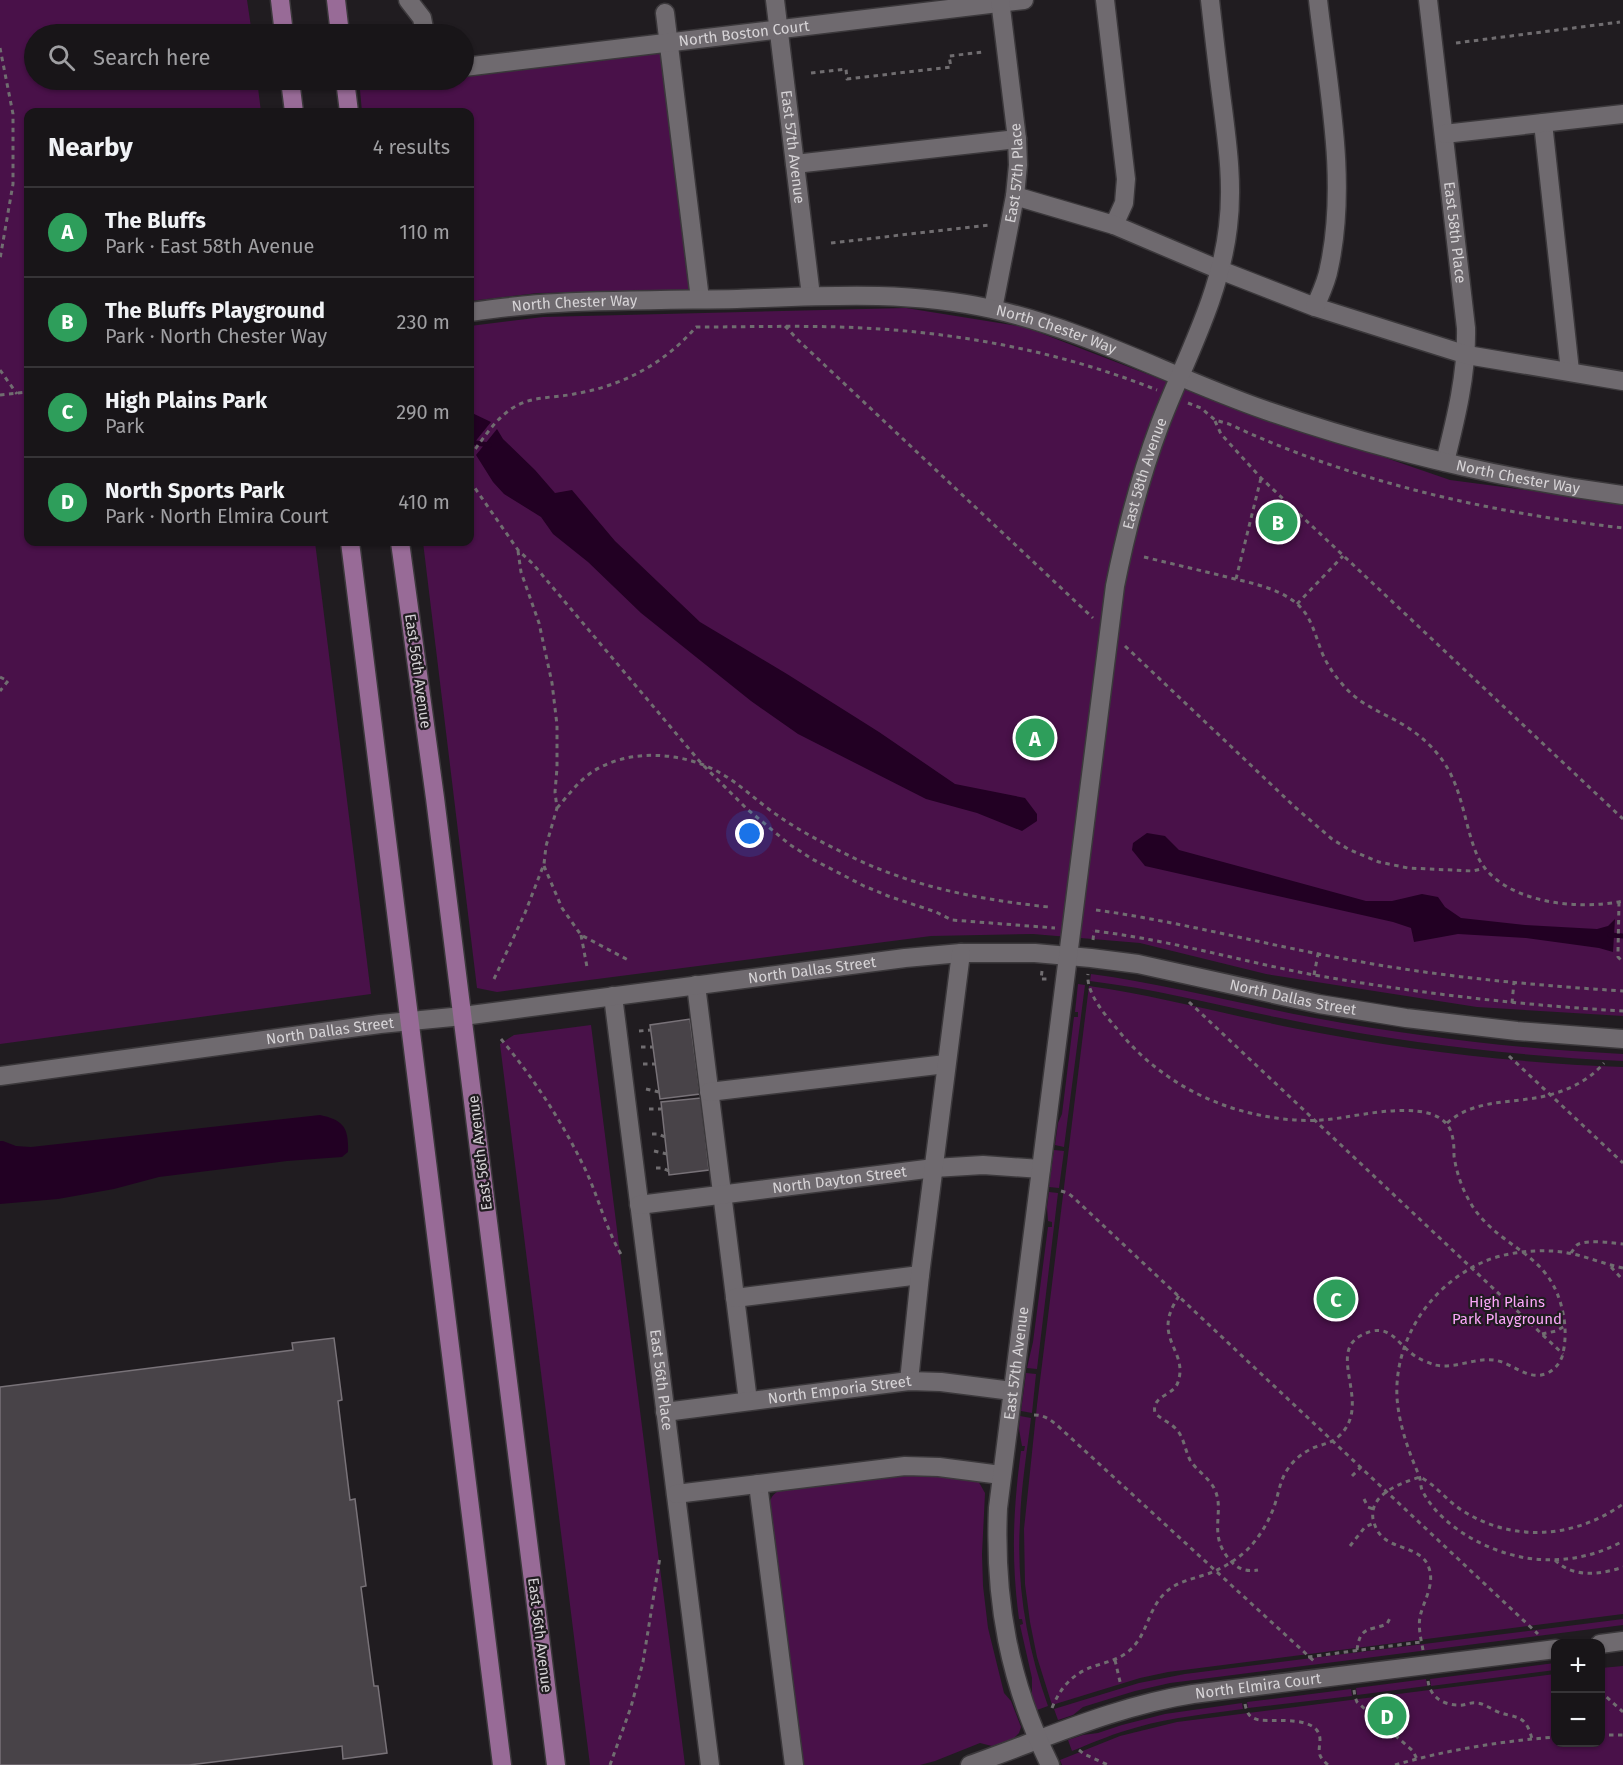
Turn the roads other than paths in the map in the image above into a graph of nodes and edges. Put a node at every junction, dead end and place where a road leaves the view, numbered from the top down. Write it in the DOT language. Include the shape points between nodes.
graph roads {
  1 [pos="280,0"];
  2 [pos="336,0"];
  3 [pos="408,0"];
  4 [pos="775,0"];
  5 [pos="1024,0"];
  6 [pos="1105,0"];
  7 [pos="1210,0"];
  8 [pos="1318,0"];
  9 [pos="1428,0"];
  10 [pos="1000,2"];
  11 [pos="665,13"];
  12 [pos="283,24"];
  13 [pos="339,24"];
  14 [pos="423,24"];
  15 [pos="779,30"];
  16 [pos="669,43"];
  17 [pos="474,66"];
  18 [pos="291,90"];
  19 [pos="349,90"];
  20 [pos="294,108"];
  21 [pos="349,108"];
  22 [pos="1623,114"];
  23 [pos="1543,123"];
  24 [pos="1444,134"];
  25 [pos="1017,139"];
  26 [pos="795,164"];
  27 [pos="1015,196"];
  28 [pos="1114,225"];
  29 [pos="1220,270"];
  30 [pos="811,296"];
  31 [pos="700,299"];
  32 [pos="1315,307"];
  33 [pos="993,309"];
  34 [pos="474,312"];
  35 [pos="1467,355"];
  36 [pos="1570,371"];
  37 [pos="1180,375"];
  38 [pos="1623,381"];
  39 [pos="1445,462"];
  40 [pos="1623,495"];
  41 [pos="350,546"];
  42 [pos="400,546"];
  43 [pos="961,953"];
  44 [pos="1068,955"];
  45 [pos="696,985"];
  46 [pos="613,996"];
  47 [pos="463,1016"];
  48 [pos="409,1021"];
  49 [pos="1623,1039"];
  50 [pos="946,1064"];
  51 [pos="0,1076"];
  52 [pos="710,1092"];
  53 [pos="934,1168"];
  54 [pos="1041,1169"];
  55 [pos="722,1194"];
  56 [pos="639,1204"];
  57 [pos="920,1275"];
  58 [pos="735,1298"];
  59 [pos="909,1382"];
  60 [pos="1012,1391"];
  61 [pos="748,1401"];
  62 [pos="665,1412"];
  63 [pos="1001,1475"];
  64 [pos="758,1484"];
  65 [pos="676,1494"];
  66 [pos="1623,1641"];
  67 [pos="1605,1643"];
  68 [pos="1551,1650"];
  69 [pos="1038,1740"];
  70 [pos="502,1765"];
  71 [pos="556,1765"];
  72 [pos="710,1765"];
  73 [pos="794,1765"];
  74 [pos="970,1765"];
  75 [pos="1050,1765"];
  1 -- 12 [label="main road"];
  2 -- 13 [label="main road"];
  3 -- 14 [label="street"];
  4 -- 15 [label="street, East 57th Avenue"];
  5 -- 10 [label="street, North Boston Court"];
  6 -- 28 [label="street" via="1126,179 1124,203"];
  7 -- 29 [label="street, East 58th Avenue" via="1230,170 1229,225"];
  8 -- 32 [label="street" via="1337,196 1329,270"];
  9 -- 24 [label="street, East 58th Place"];
  10 -- 15 [label="street, North Boston Court"];
  10 -- 25 [label="street, East 57th Place"];
  11 -- 16 [label="street"];
  15 -- 16 [label="street, North Boston Court"];
  15 -- 26 [label="street, East 57th Avenue"];
  16 -- 17 [label="street, North Boston Court"];
  16 -- 31 [label="street"];
  18 -- 20 [label="main road"];
  19 -- 21 [label="main road"];
  22 -- 23 [label="street"];
  23 -- 24 [label="street"];
  23 -- 36 [label="street"];
  24 -- 35 [label="street, East 58th Place"];
  25 -- 26 [label="street"];
  25 -- 27 [label="street, East 57th Place"];
  26 -- 30 [label="street, East 57th Avenue"];
  27 -- 28 [label="street"];
  27 -- 33 [label="street, East 57th Place"];
  28 -- 29 [label="street"];
  29 -- 32 [label="street"];
  29 -- 37 [label="street, East 58th Avenue"];
  30 -- 31 [label="street, North Chester Way"];
  30 -- 33 [label="street, North Chester Way" via="920,297"];
  31 -- 34 [label="street, North Chester Way" via="558,303"];
  32 -- 35 [label="street"];
  33 -- 37 [label="street, North Chester Way" via="1064,329"];
  35 -- 36 [label="street"];
  35 -- 39 [label="street, East 58th Place"];
  36 -- 38 [label="street"];
  37 -- 39 [label="street, North Chester Way" via="1265,410"];
  37 -- 44 [label="street, East 58th Avenue" via="1133,503 1119,565"];
  39 -- 40 [label="street, North Chester Way"];
  41 -- 48 [label="main road"];
  42 -- 47 [label="main road, East 56th Avenue"];
  43 -- 44 [label="street, North Dallas Street"];
  43 -- 45 [label="street, North Dallas Street"];
  43 -- 50 [label="street"];
  44 -- 49 [label="street, North Dallas Street" via="1138,964 1319,1004 1406,1018"];
  44 -- 54 [label="street, East 57th Avenue"];
  45 -- 46 [label="street, North Dallas Street"];
  45 -- 52 [label="street"];
  46 -- 47 [label="street, North Dallas Street"];
  46 -- 56 [label="street, East 56th Place"];
  47 -- 48 [label="street, North Dallas Street"];
  47 -- 71 [label="main road, East 56th Avenue"];
  48 -- 51 [label="street, North Dallas Street"];
  48 -- 70 [label="main road"];
  50 -- 52 [label="street"];
  50 -- 53 [label="street"];
  52 -- 55 [label="street"];
  53 -- 54 [label="street, North Dayton Street"];
  53 -- 55 [label="street, North Dayton Street"];
  53 -- 57 [label="street"];
  54 -- 60 [label="street, East 57th Avenue"];
  55 -- 56 [label="street, North Dayton Street"];
  55 -- 58 [label="street"];
  56 -- 62 [label="street, East 56th Place"];
  57 -- 58 [label="street"];
  57 -- 59 [label="street"];
  58 -- 61 [label="street"];
  59 -- 60 [label="street, North Emporia Street"];
  59 -- 61 [label="street, North Emporia Street"];
  60 -- 63 [label="street, East 57th Avenue"];
  61 -- 62 [label="street, North Emporia Street"];
  62 -- 65 [label="street, East 56th Place"];
  63 -- 64 [label="street" via="921,1466"];
  63 -- 69 [label="street, East 57th Avenue" via="997,1550 1001,1613 1015,1679"];
  64 -- 65 [label="street"];
  64 -- 73 [label="street"];
  65 -- 72 [label="street, East 56th Place"];
  66 -- 67 [label="street"];
  68 -- 69 [label="street, North Elmira Court" via="1176,1697 1119,1711"];
  69 -- 74 [label="street, North Elmira Court"];
  69 -- 75 [label="street, East 57th Avenue"];
}
